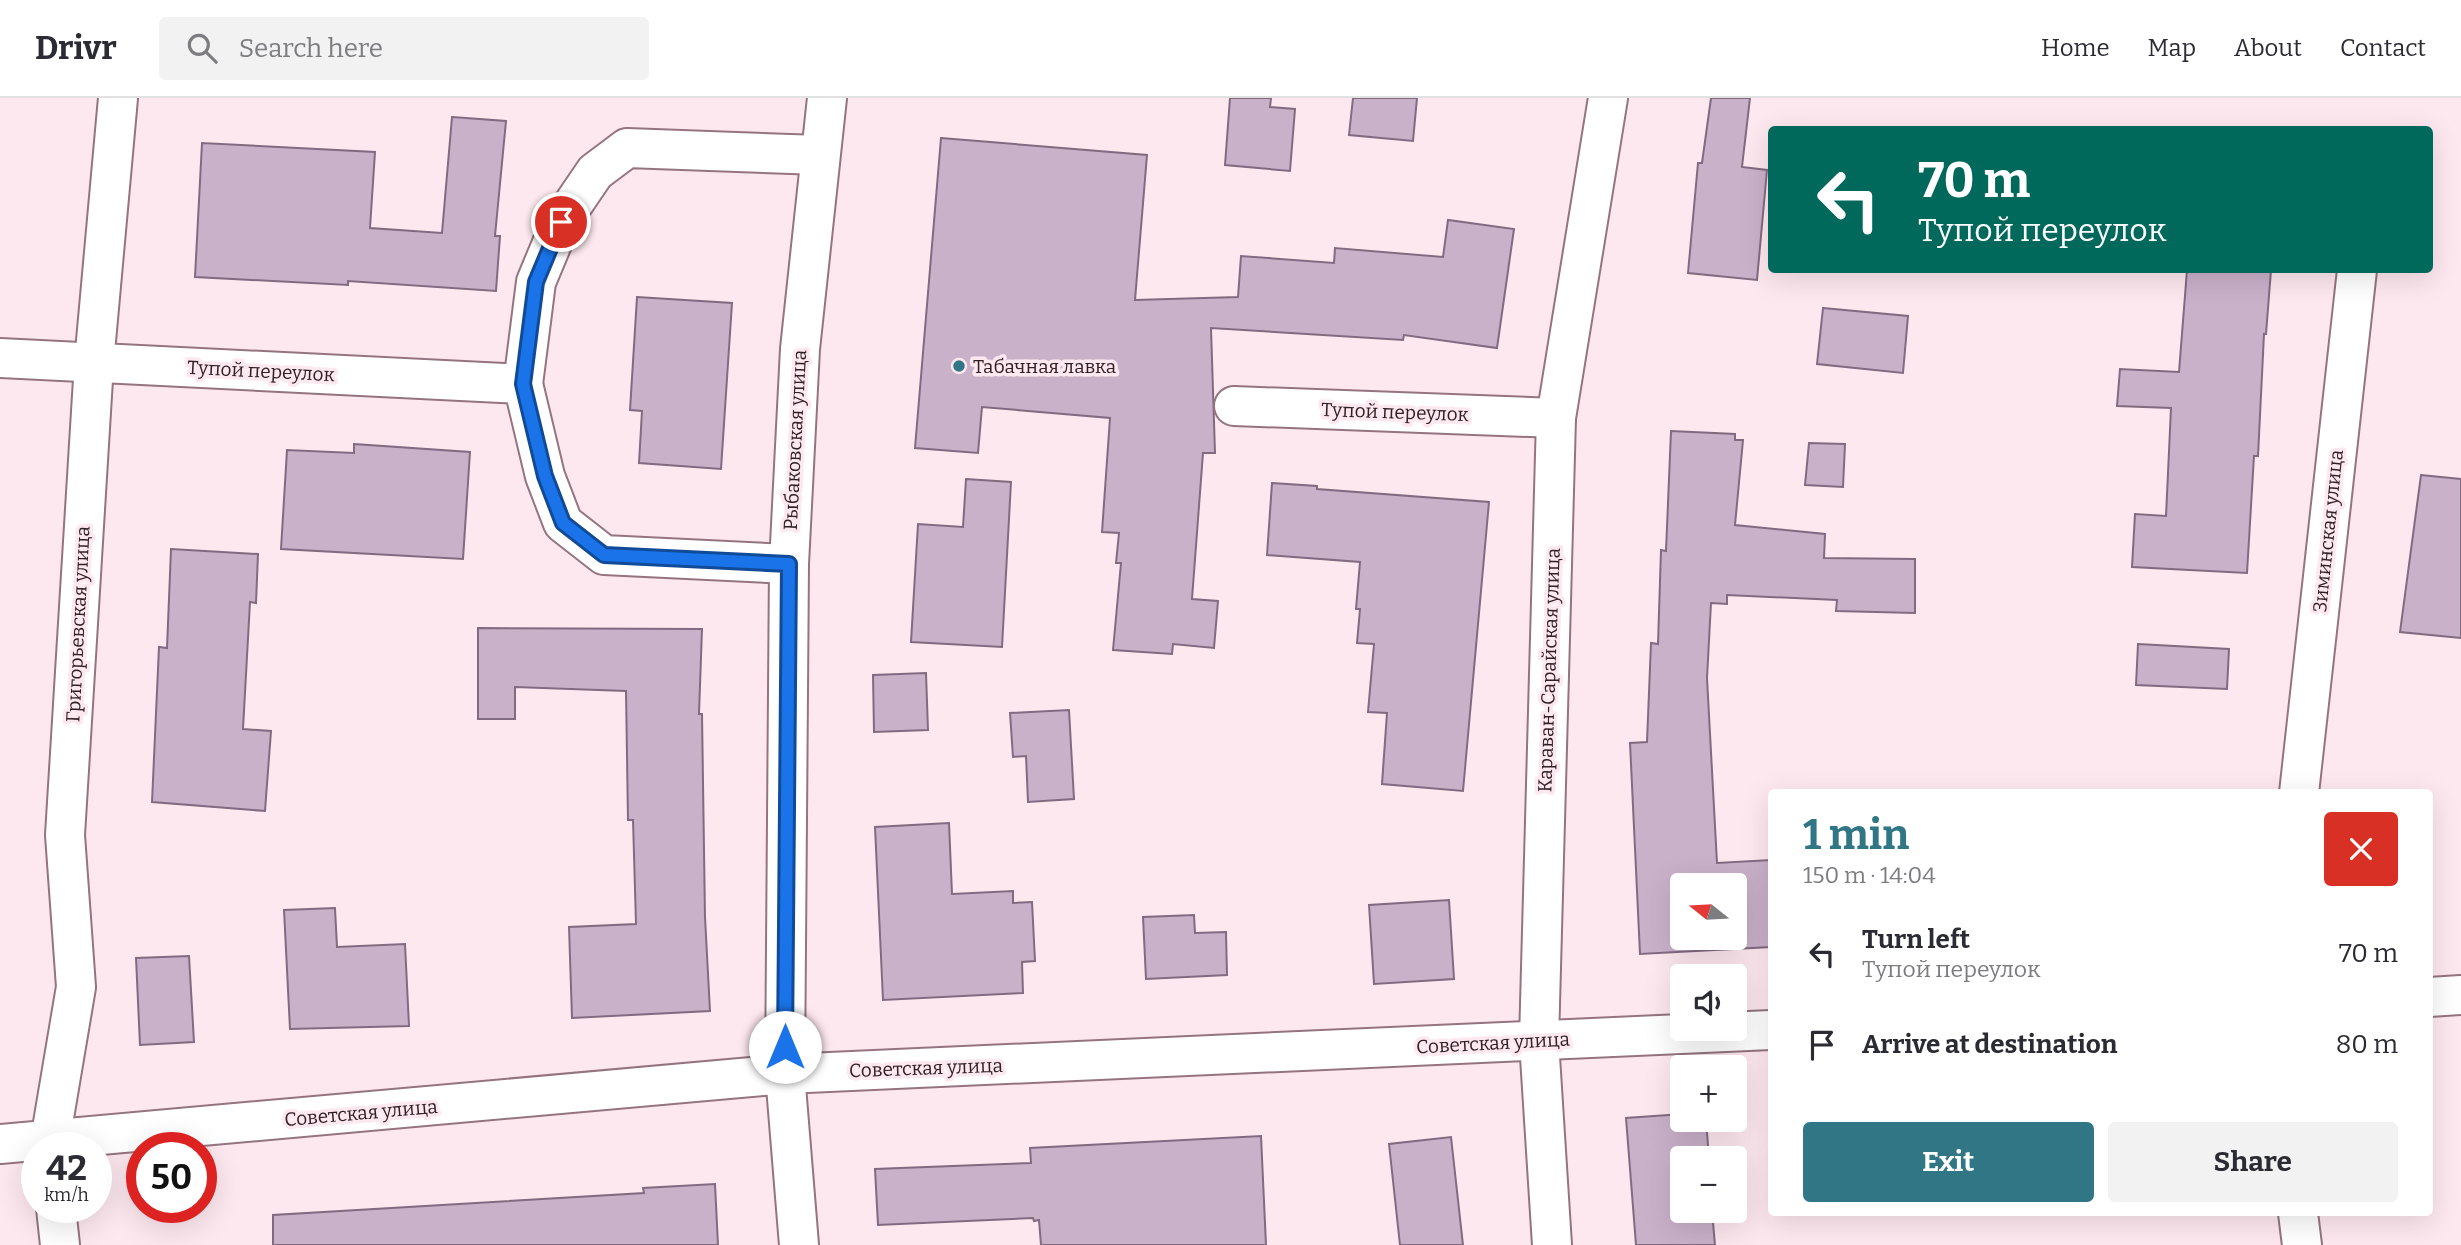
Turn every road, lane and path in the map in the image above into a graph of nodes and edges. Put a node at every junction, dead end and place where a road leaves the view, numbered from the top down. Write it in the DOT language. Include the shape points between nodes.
graph roads {
  1 [pos="118,98"];
  2 [pos="827,98"];
  3 [pos="1608,98"];
  4 [pos="820,155"];
  5 [pos="2357,273"];
  6 [pos="0,359"];
  7 [pos="94,363"];
  8 [pos="523,384"];
  9 [pos="1234,406"];
  10 [pos="1556,418"];
  11 [pos="789,564"];
  12 [pos="2299,789"];
  13 [pos="2461,995"];
  14 [pos="2433,997"];
  15 [pos="1768,1030"];
  16 [pos="1539,1041"];
  17 [pos="785,1074"];
  18 [pos="52,1132"];
  19 [pos="112,1138"];
  20 [pos="0,1144"];
  21 [pos="21,1144"];
  22 [pos="2298,1216"];
  23 [pos="58,1223"];
  24 [pos="60,1245"];
  25 [pos="799,1245"];
  26 [pos="1552,1245"];
  27 [pos="2302,1245"];
  1 -- 7 [label="street, Григорьевская улица"];
  2 -- 4 [label="street, Рыбаковская улица"];
  3 -- 10 [label="street, Караван-Сарайская улица"];
  4 -- 8 [label="street" via="627,148 595,172 561,222 536,282"];
  4 -- 11 [label="street, Рыбаковская улица" via="800,349"];
  5 -- 12 [label="street, Зиминская улица"];
  6 -- 7 [label="street, Тупой переулок"];
  7 -- 8 [label="street, Тупой переулок"];
  7 -- 18 [label="street, Григорьевская улица" via="65,835 76,987"];
  8 -- 11 [label="street" via="545,476 563,523 604,555"];
  9 -- 10 [label="street, Тупой переулок"];
  10 -- 16 [label="street, Караван-Сарайская улица"];
  11 -- 17 [label="street, Рыбаковская улица"];
  13 -- 14 [label="street"];
  15 -- 16 [label="street, Советская улица"];
  16 -- 17 [label="street, Советская улица"];
  16 -- 26 [label="street, Караван-Сарайская улица"];
  17 -- 19 [label="street, Советская улица"];
  17 -- 25 [label="street, Рыбаковская улица"];
  20 -- 21 [label="street, Советская улица"];
  22 -- 27 [label="street"];
  23 -- 24 [label="street"];
}
